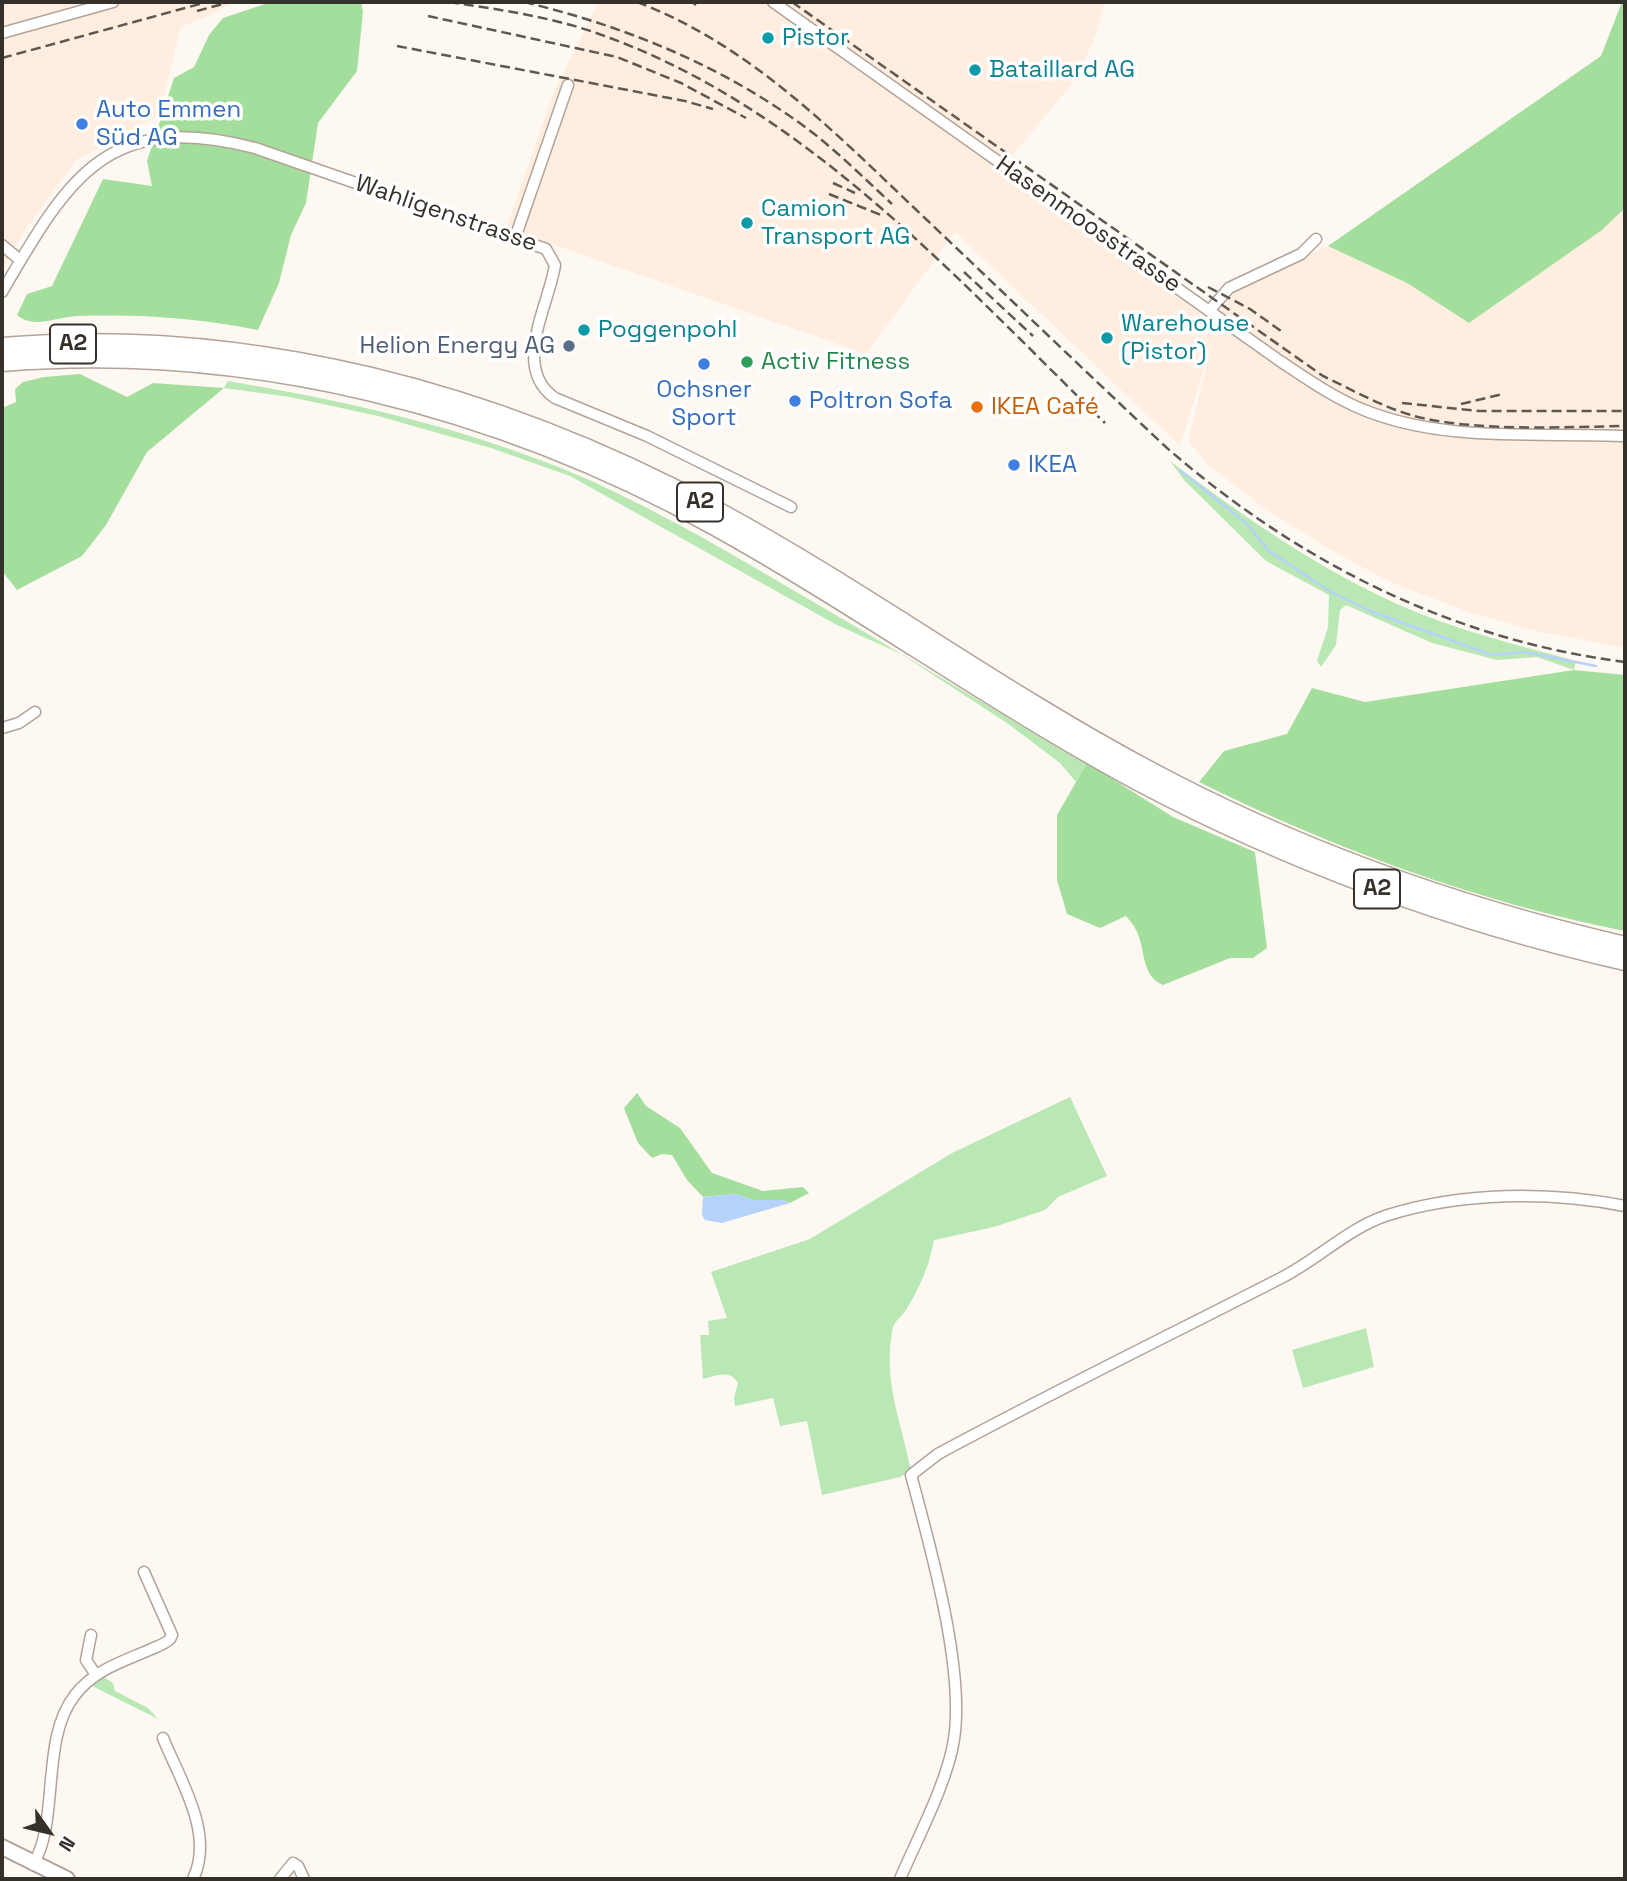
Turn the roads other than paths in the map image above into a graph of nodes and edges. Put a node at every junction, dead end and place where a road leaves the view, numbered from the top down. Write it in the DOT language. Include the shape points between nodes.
graph roads {
  1 [pos="113,2"];
  2 [pos="773,2"];
  3 [pos="2,33"];
  4 [pos="568,86"];
  5 [pos="514,237"];
  6 [pos="1316,239"];
  7 [pos="2,245"];
  8 [pos="20,260"];
  9 [pos="2,292"];
  10 [pos="1209,311"];
  11 [pos="6,343"];
  12 [pos="2,362"];
  13 [pos="1625,436"];
  14 [pos="791,507"];
  15 [pos="34,712"];
  16 [pos="2,728"];
  17 [pos="1625,946"];
  18 [pos="1625,961"];
  19 [pos="1625,1206"];
  20 [pos="144,1572"];
  21 [pos="91,1635"];
  22 [pos="96,1675"];
  23 [pos="163,1738"];
  24 [pos="2,1847"];
  25 [pos="33,1865"];
  26 [pos="67,1879"];
  27 [pos="193,1879"];
  28 [pos="280,1879"];
  29 [pos="303,1879"];
  30 [pos="900,1879"];
  1 -- 3 [label="street"];
  2 -- 10 [label="street, Hasenmoosstrasse"];
  4 -- 5 [label="street"];
  5 -- 8 [label="street, Wahligenstrasse" via="255,148 186,135 129,146 85,173 53,208"];
  5 -- 14 [label="street, Wahligenstrasse" via="546,249 554,259 534,361 544,389"];
  6 -- 10 [label="street" via="1301,254 1229,288"];
  7 -- 8 [label="street"];
  8 -- 9 [label="street, Wahligenstrasse"];
  10 -- 13 [label="street, Hasenmoosstrasse" via="1334,396 1405,423 1466,432"];
  11 -- 17 [label="highway, A2" via="157,345 298,361 430,392 546,431 717,511 1107,747 1272,831 1416,888"];
  12 -- 18 [label="highway, A2" via="121,359 241,368 375,393 509,432 612,474 713,525 1104,762 1208,817 1414,902 1554,945"];
  15 -- 16 [label="street"];
  19 -- 30 [label="street" via="1568,1198 1489,1198 1444,1202 1385,1216 1285,1276 937,1454 911,1475 932,1556 954,1675 955,1739"];
  20 -- 22 [label="street" via="170,1639"];
  21 -- 22 [label="street" via="86,1660"];
  22 -- 25 [label="street" via="67,1708 52,1768 43,1844"];
  23 -- 27 [label="street" via="200,1836 201,1859"];
  24 -- 25 [label="main road"];
  25 -- 26 [label="main road"];
  28 -- 29 [label="street" via="293,1863"];
}
